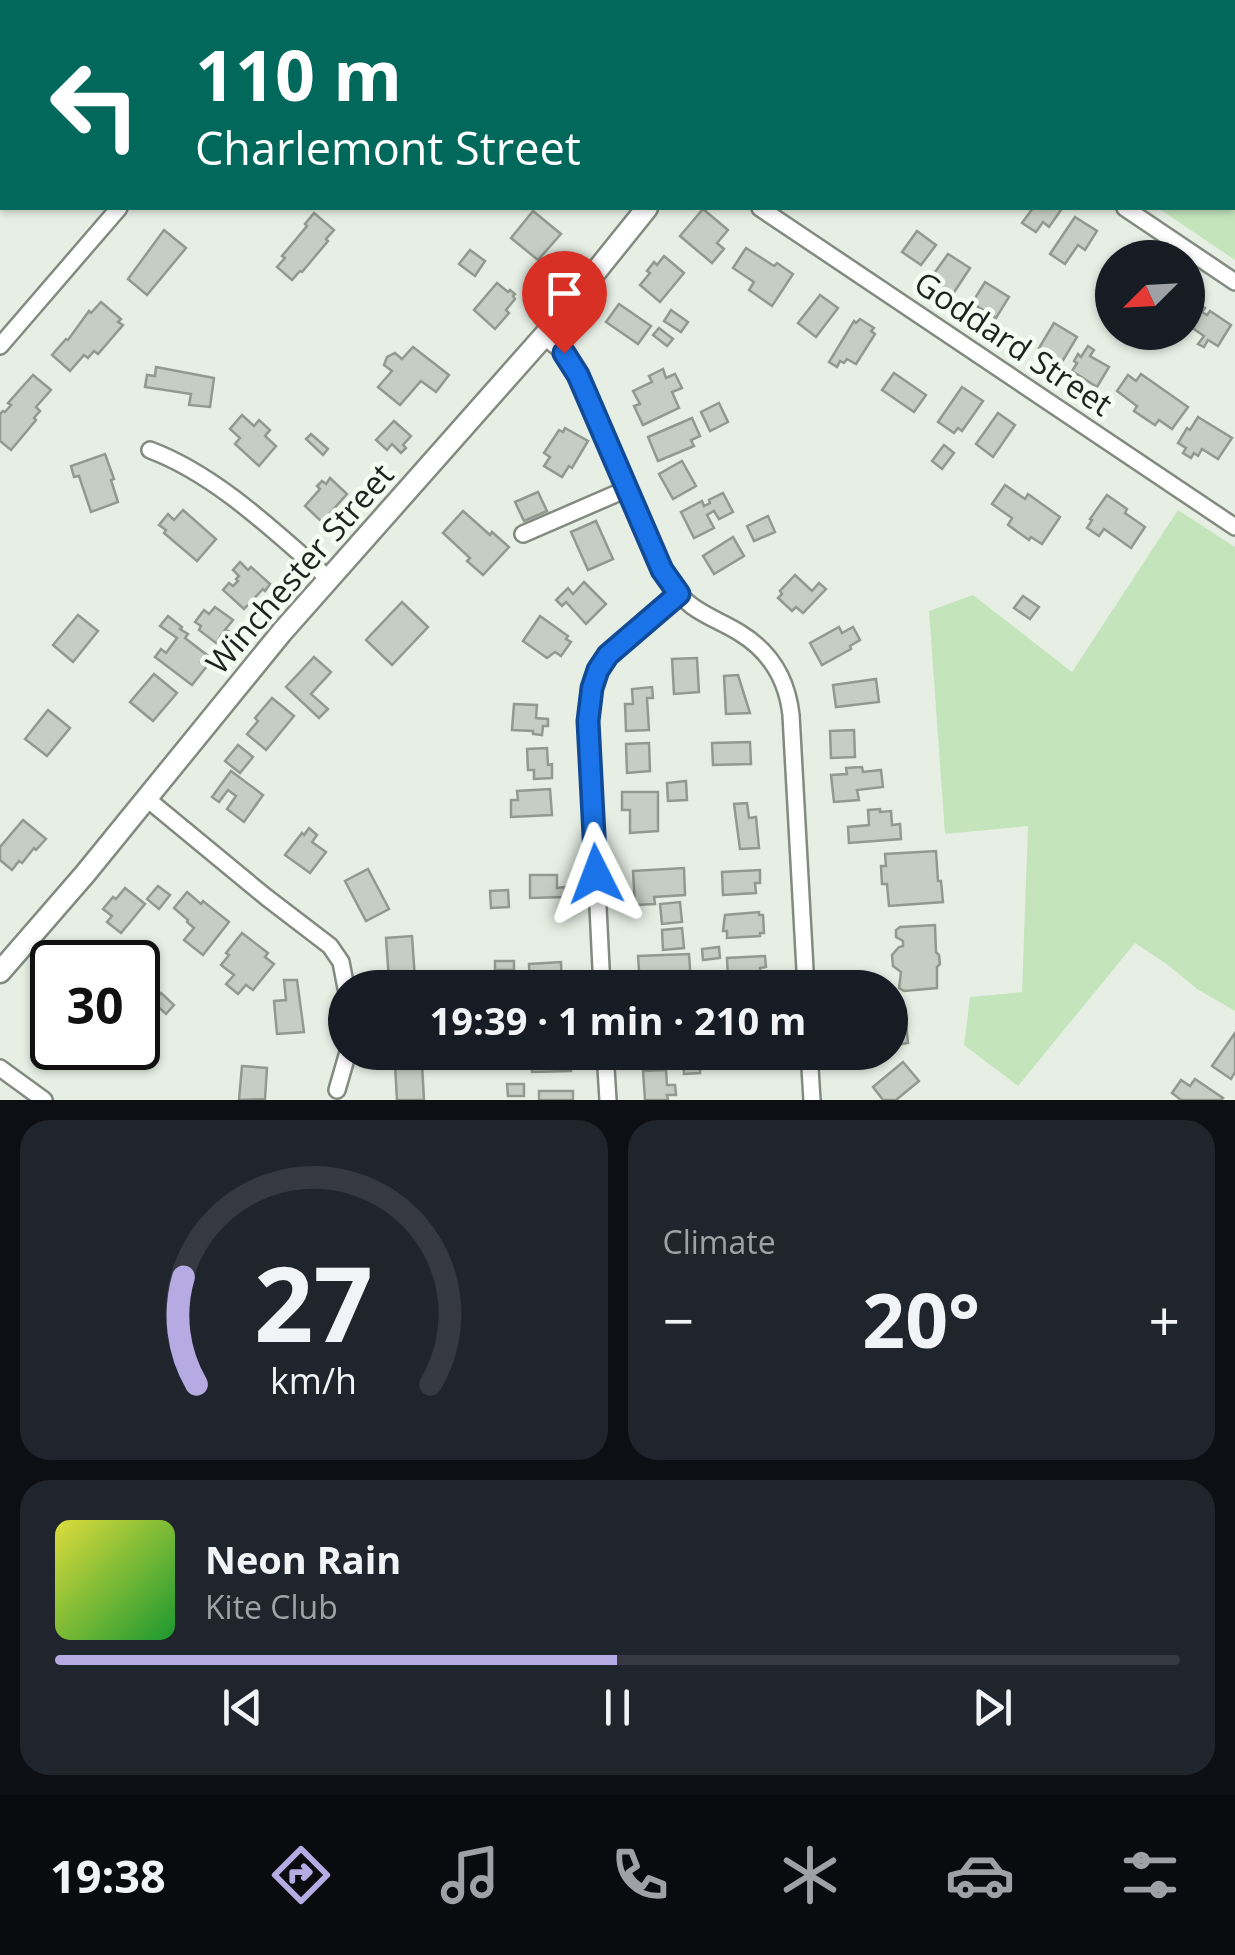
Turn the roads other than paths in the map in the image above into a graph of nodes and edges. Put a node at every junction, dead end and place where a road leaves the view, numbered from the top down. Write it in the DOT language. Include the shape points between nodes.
graph roads {
  1 [pos="117,210"];
  2 [pos="644,210"];
  3 [pos="763,210"];
  4 [pos="1128,210"];
  5 [pos="1235,282"];
  6 [pos="544,336"];
  7 [pos="0,346"];
  8 [pos="150,450"];
  9 [pos="627,489"];
  10 [pos="1235,527"];
  11 [pos="524,534"];
  12 [pos="329,579"];
  13 [pos="679,594"];
  14 [pos="146,798"];
  15 [pos="343,970"];
  16 [pos="601,970"];
  17 [pos="805,970"];
  18 [pos="0,972"];
  19 [pos="0,1068"];
  20 [pos="343,1070"];
  21 [pos="606,1070"];
  22 [pos="810,1070"];
  23 [pos="337,1090"];
  24 [pos="44,1100"];
  25 [pos="608,1100"];
  26 [pos="812,1100"];
  1 -- 7 [label="street"];
  2 -- 6 [label="street, Winchester Street"];
  3 -- 10 [label="street, Goddard Street"];
  4 -- 5 [label="street"];
  6 -- 9 [label="street" via="576,369"];
  6 -- 12 [label="street, Winchester Street"];
  8 -- 12 [label="street" via="220,490"];
  9 -- 11 [label="street"];
  9 -- 13 [label="street"];
  12 -- 14 [label="street, Winchester Street"];
  13 -- 16 [label="street" via="608,655 588,704"];
  13 -- 17 [label="street" via="755,643 785,682"];
  14 -- 15 [label="street" via="330,946"];
  14 -- 18 [label="street, Winchester Street"];
  19 -- 24 [label="street"];
  20 -- 23 [label="street"];
  21 -- 25 [label="street"];
  22 -- 26 [label="street"];
}
